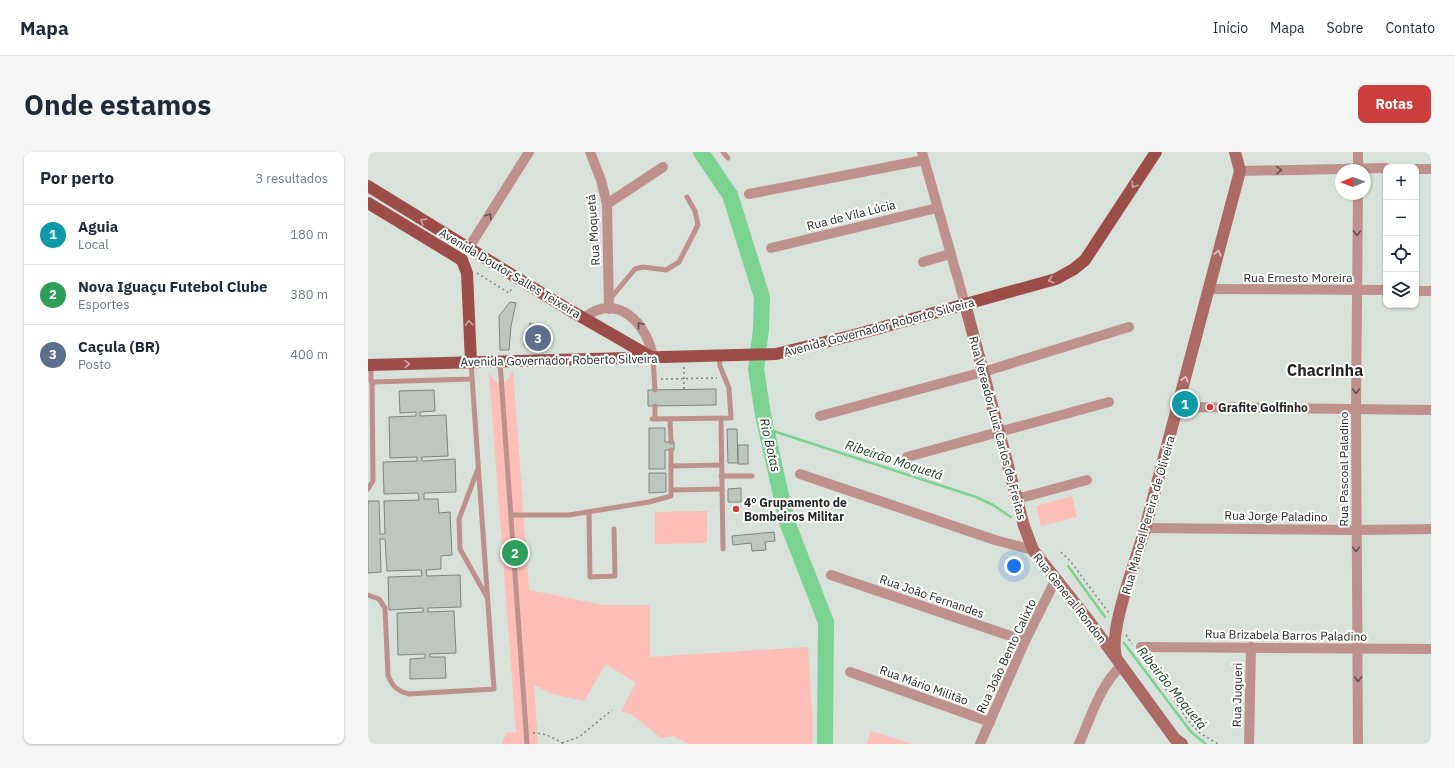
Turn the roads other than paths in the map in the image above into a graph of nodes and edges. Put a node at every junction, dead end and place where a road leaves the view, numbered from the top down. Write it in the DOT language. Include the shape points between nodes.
graph roads {
  1 [pos="529,152"];
  2 [pos="590,152"];
  3 [pos="723,152"];
  4 [pos="1156,152"];
  5 [pos="1235,152"];
  6 [pos="1358,152"];
  7 [pos="923,156"];
  8 [pos="728,158"];
  9 [pos="1358,164"];
  10 [pos="663,167"];
  11 [pos="1383,168"];
  12 [pos="1335,169"];
  13 [pos="1371,169"];
  14 [pos="1419,169"];
  15 [pos="1431,170"];
  16 [pos="1240,171"];
  17 [pos="368,186"];
  18 [pos="749,194"];
  19 [pos="687,197"];
  20 [pos="1358,200"];
  21 [pos="368,202"];
  22 [pos="607,204"];
  23 [pos="937,208"];
  24 [pos="771,248"];
  25 [pos="468,249"];
  26 [pos="950,254"];
  27 [pos="462,260"];
  28 [pos="923,262"];
  29 [pos="1209,289"];
  30 [pos="1357,290"];
  31 [pos="1383,290"];
  32 [pos="1419,291"];
  33 [pos="1431,291"];
  34 [pos="610,299"];
  35 [pos="965,304"];
  36 [pos="609,309"];
  37 [pos="584,318"];
  38 [pos="1129,327"];
  39 [pos="622,339"];
  40 [pos="720,357"];
  41 [pos="653,358"];
  42 [pos="613,359"];
  43 [pos="471,362"];
  44 [pos="500,362"];
  45 [pos="369,365"];
  46 [pos="983,372"];
  47 [pos="472,379"];
  48 [pos="372,382"];
  49 [pos="655,390"];
  50 [pos="1109,402"];
  51 [pos="655,406"];
  52 [pos="1178,407"];
  53 [pos="1356,410"];
  54 [pos="1431,410"];
  55 [pos="820,416"];
  56 [pos="721,418"];
  57 [pos="670,419"];
  58 [pos="999,433"];
  59 [pos="671,442"];
  60 [pos="671,450"];
  61 [pos="907,458"];
  62 [pos="721,465"];
  63 [pos="671,466"];
  64 [pos="478,468"];
  65 [pos="800,474"];
  66 [pos="721,476"];
  67 [pos="752,476"];
  68 [pos="1087,480"];
  69 [pos="368,489"];
  70 [pos="722,489"];
  71 [pos="671,490"];
  72 [pos="1017,499"];
  73 [pos="589,512"];
  74 [pos="511,516"];
  75 [pos="1146,528"];
  76 [pos="614,529"];
  77 [pos="1431,529"];
  78 [pos="1356,530"];
  79 [pos="722,549"];
  80 [pos="1033,550"];
  81 [pos="831,575"];
  82 [pos="1056,579"];
  83 [pos="368,595"];
  84 [pos="488,597"];
  85 [pos="1089,621"];
  86 [pos="1116,622"];
  87 [pos="1025,641"];
  88 [pos="1251,647"];
  89 [pos="1138,649"];
  90 [pos="1358,649"];
  91 [pos="1431,649"];
  92 [pos="1119,661"];
  93 [pos="850,672"];
  94 [pos="990,722"];
  95 [pos="1177,742"];
  96 [pos="527,744"];
  97 [pos="980,744"];
  98 [pos="1079,744"];
  99 [pos="1249,744"];
  100 [pos="1358,744"];
  25 -- 1 [label="street, one-way"];
  2 -- 22 [label="street, Rua Moquetá"];
  3 -- 8 [label="lane"];
  4 -- 35 [label="main road, Avenida Governador Roberto Silveira, one-way" via="1085,260 1077,268 1056,278"];
  5 -- 16 [label="street"];
  6 -- 9 [label="street"];
  7 -- 18 [label="street"];
  7 -- 23 [label="street"];
  10 -- 22 [label="street"];
  11 -- 13 [label="street"];
  16 -- 12 [label="street, one-way"];
  14 -- 15 [label="street"];
  29 -- 16 [label="street, Rua Manoel Pereira de Oliveira, one-way"];
  25 -- 17 [label="main road, Avenida Doutor Salles Teixeira, one-way"];
  19 -- 34 [label="lane" via="695,211 698,225 679,262 666,270 643,267 635,269"];
  20 -- 30 [label="street, Rua Pascoal Paladino, one-way"];
  21 -- 27 [label="main road, Avenida Doutor Salles Teixeira"];
  22 -- 34 [label="street, Rua Moquetá"];
  23 -- 24 [label="street, Rua de Vila Lúcia"];
  23 -- 26 [label="street"];
  25 -- 27 [label="main road"];
  25 -- 37 [label="main road, Avenida Doutor Salles Teixeira"];
  26 -- 28 [label="street"];
  26 -- 35 [label="street"];
  43 -- 27 [label="main road, one-way" via="467,273"];
  29 -- 30 [label="street, Rua Ernesto Moreira"];
  52 -- 29 [label="street, Rua Manoel Pereira de Oliveira, one-way"];
  30 -- 31 [label="street, Rua Ernesto Moreira"];
  30 -- 53 [label="street, Rua Pascoal Paladino, one-way"];
  32 -- 33 [label="street"];
  34 -- 36 [label="street, Rua Moquetá"];
  35 -- 40 [label="main road, Avenida Governador Roberto Silveira" via="776,354"];
  35 -- 46 [label="street, Rua Vereador Luiz Carlos de Freitas"];
  36 -- 37 [label="street"];
  41 -- 36 [label="street, one-way" via="649,341 639,323 625,313"];
  37 -- 39 [label="main road, Avenida Doutor Salles Teixeira"];
  38 -- 46 [label="street"];
  39 -- 41 [label="main road, Avenida Doutor Salles Teixeira"];
  39 -- 42 [label="main road" via="620,353"];
  40 -- 41 [label="main road, Avenida Governador Roberto Silveira"];
  40 -- 56 [label="lane" via="720,366 729,388 730,418"];
  41 -- 42 [label="main road, Avenida Governador Roberto Silveira"];
  41 -- 49 [label="lane"];
  42 -- 44 [label="main road, Avenida Governador Roberto Silveira"];
  43 -- 44 [label="main road, Avenida Governador Roberto Silveira"];
  45 -- 43 [label="main road, Avenida Governador Roberto Silveira, one-way"];
  43 -- 47 [label="lane"];
  44 -- 74 [label="lane"];
  45 -- 48 [label="lane"];
  46 -- 55 [label="street"];
  46 -- 58 [label="street, Rua Vereador Luiz Carlos de Freitas"];
  47 -- 48 [label="lane"];
  47 -- 64 [label="lane"];
  48 -- 69 [label="lane" via="373,481"];
  50 -- 58 [label="street"];
  51 -- 57 [label="lane" via="653,419"];
  52 -- 53 [label="street"];
  52 -- 75 [label="street, Rua Manoel Pereira de Oliveira"];
  53 -- 54 [label="street"];
  53 -- 78 [label="street, Rua Pascoal Paladino"];
  56 -- 57 [label="lane"];
  56 -- 62 [label="lane"];
  57 -- 59 [label="lane"];
  58 -- 61 [label="street"];
  58 -- 72 [label="street, Rua Vereador Luiz Carlos de Freitas"];
  60 -- 63 [label="lane"];
  62 -- 63 [label="lane"];
  62 -- 66 [label="lane"];
  63 -- 71 [label="lane"];
  64 -- 84 [label="lane"];
  64 -- 84 [label="lane" via="459,520 460,550"];
  65 -- 80 [label="street, Rua General Rondon" via="995,540"];
  66 -- 67 [label="lane"];
  66 -- 70 [label="lane"];
  68 -- 72 [label="street"];
  70 -- 71 [label="lane"];
  70 -- 79 [label="lane"];
  71 -- 73 [label="lane" via="671,496 649,502"];
  72 -- 80 [label="street, Rua Vereador Luiz Carlos de Freitas"];
  73 -- 74 [label="lane"];
  73 -- 76 [label="lane" via="590,577 615,576"];
  74 -- 96 [label="lane"];
  75 -- 78 [label="street, Rua Jorge Paladino"];
  75 -- 86 [label="street, Rua Manoel Pereira de Oliveira"];
  77 -- 78 [label="street, Rua Jorge Paladino"];
  78 -- 90 [label="street, Rua Pascoal Paladino, one-way"];
  80 -- 82 [label="street, Rua General Rondon"];
  81 -- 87 [label="street, Rua João Fernandes"];
  82 -- 85 [label="street, Rua General Rondon"];
  82 -- 87 [label="street, Rua João Bento Calixto"];
  83 -- 84 [label="lane" via="379,599 385,608 388,674 392,685 400,692 409,694 494,689"];
  85 -- 86 [label="street" via="1103,627"];
  85 -- 92 [label="street, Rua General Rondon"];
  86 -- 92 [label="street, Rua Manoel Pereira de Oliveira" via="1114,641"];
  87 -- 94 [label="street, Rua João Bento Calixto"];
  88 -- 89 [label="street, Rua Brizabela Barros Paladino"];
  88 -- 90 [label="street, Rua Brizabela Barros Paladino"];
  88 -- 99 [label="street, Rua Juqueri"];
  90 -- 91 [label="street, Rua Brizabela Barros Paladino"];
  90 -- 100 [label="street, Rua Pascoal Paladino, one-way"];
  92 -- 95 [label="street, Rua General Rondon"];
  92 -- 98 [label="street" via="1105,685"];
  93 -- 94 [label="street, Rua Mário Militão"];
  94 -- 97 [label="street, Rua João Bento Calixto"];
}
